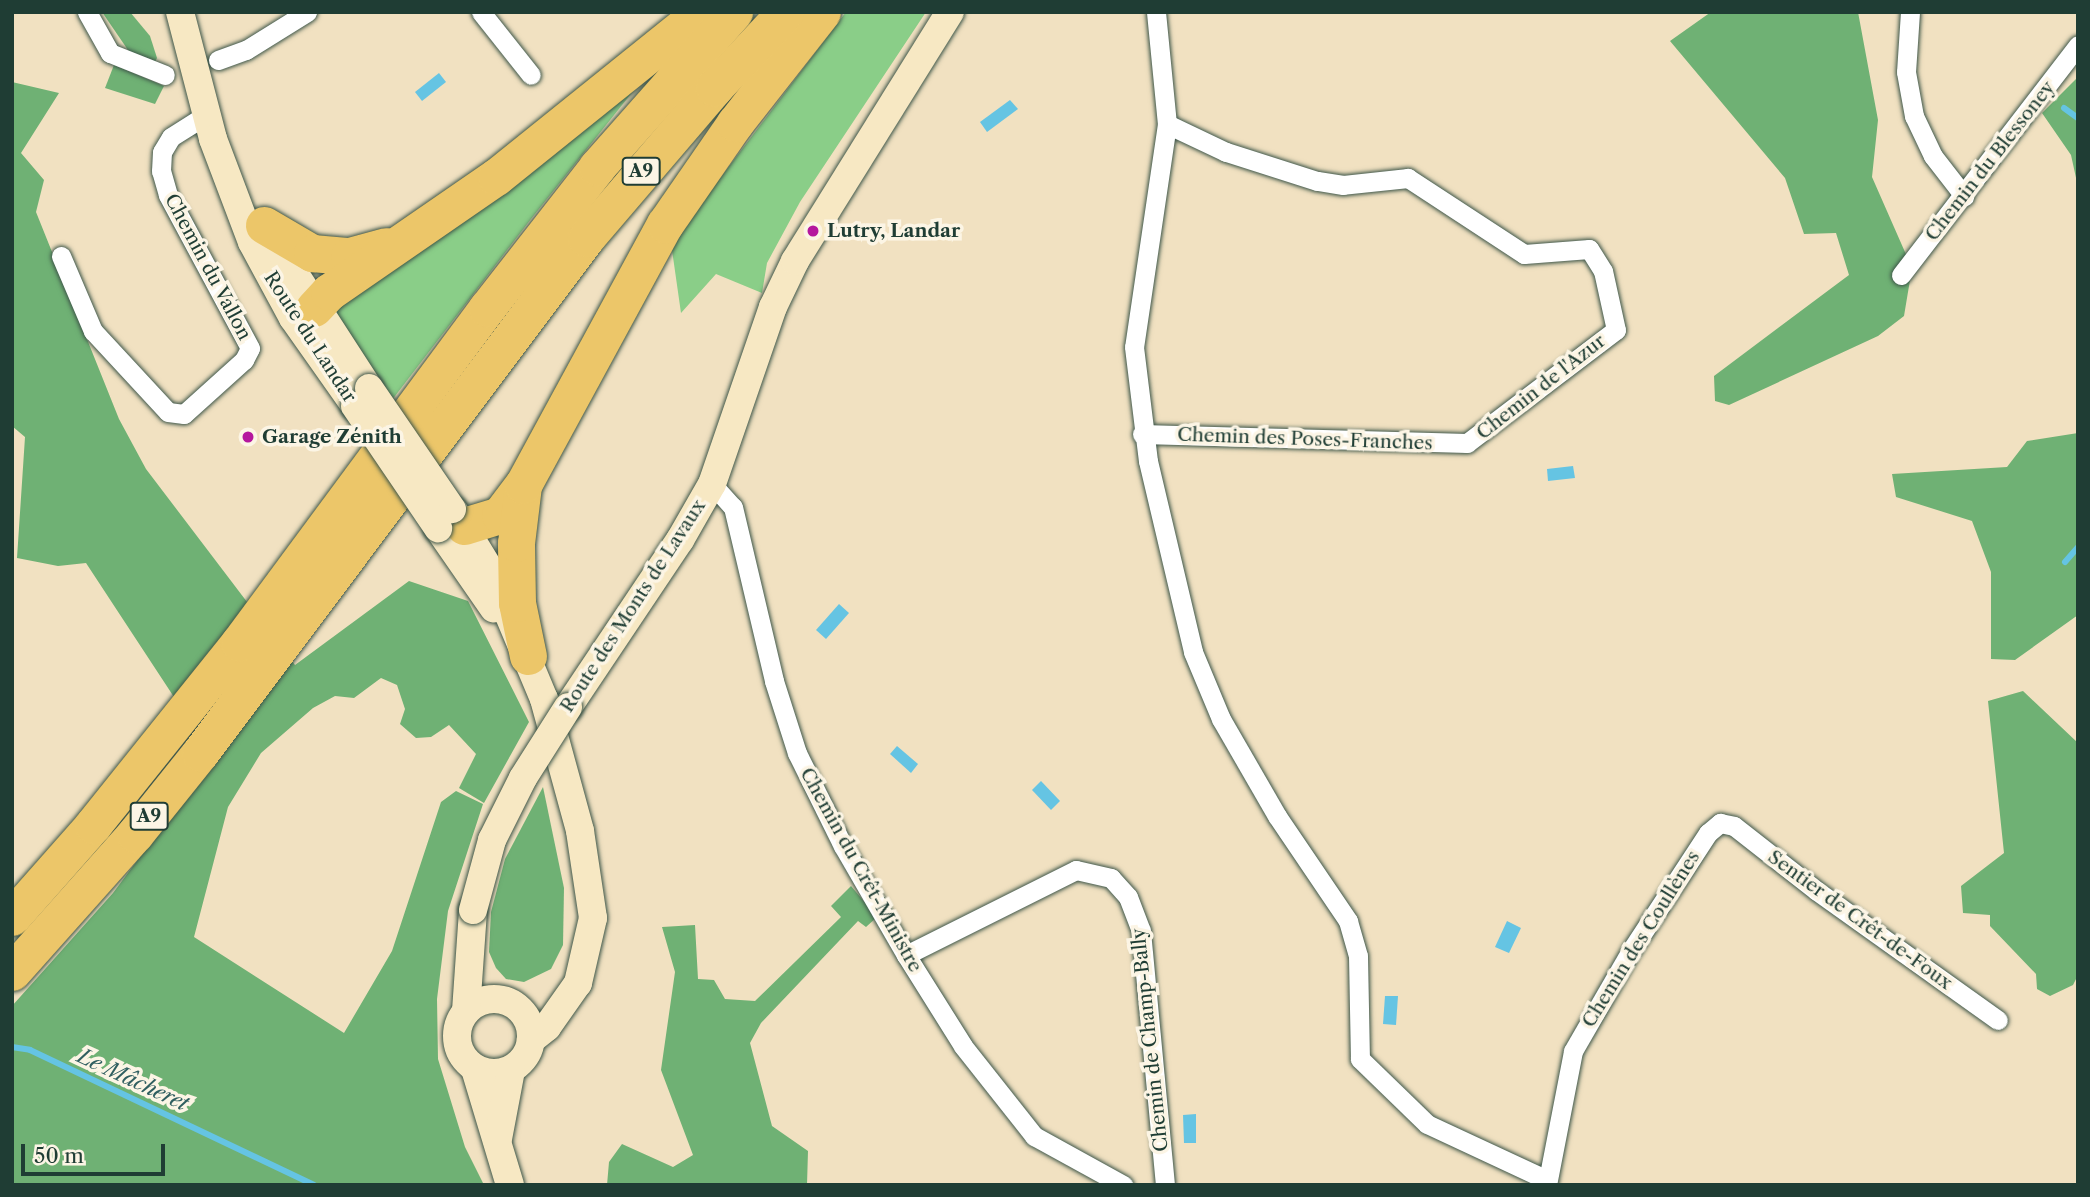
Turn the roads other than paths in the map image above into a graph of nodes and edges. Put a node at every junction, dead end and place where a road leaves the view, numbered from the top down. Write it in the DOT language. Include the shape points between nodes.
graph roads {
  1 [pos="87,12"];
  2 [pos="180,12"];
  3 [pos="307,12"];
  4 [pos="481,12"];
  5 [pos="701,12"];
  6 [pos="734,12"];
  7 [pos="785,12"];
  8 [pos="822,12"];
  9 [pos="950,12"];
  10 [pos="1156,12"];
  11 [pos="1910,12"];
  12 [pos="2078,45"];
  13 [pos="218,60"];
  14 [pos="165,75"];
  15 [pos="531,75"];
  16 [pos="206,115"];
  17 [pos="1167,124"];
  18 [pos="230,181"];
  19 [pos="1964,196"];
  20 [pos="264,226"];
  21 [pos="399,242"];
  22 [pos="61,256"];
  23 [pos="1901,275"];
  24 [pos="311,325"];
  25 [pos="362,398"];
  26 [pos="1142,434"];
  27 [pos="1467,443"];
  28 [pos="712,484"];
  29 [pos="523,485"];
  30 [pos="450,520"];
  31 [pos="252,654"];
  32 [pos="528,656"];
  33 [pos="1720,823"];
  34 [pos="12,917"];
  35 [pos="906,955"];
  36 [pos="12,972"];
  37 [pos="566,999"];
  38 [pos="479,1005"];
  39 [pos="519,1008"];
  40 [pos="1998,1020"];
  41 [pos="531,1040"];
  42 [pos="475,1069"];
  43 [pos="510,1070"];
  44 [pos="497,1142"];
  45 [pos="1546,1182"];
  46 [pos="510,1185"];
  47 [pos="1123,1185"];
  48 [pos="1165,1185"];
  1 -- 14 [label="street" via="110,52"];
  2 -- 16 [label="main road, Route du Landar"];
  3 -- 13 [label="street" via="246,50"];
  4 -- 15 [label="street"];
  5 -- 21 [label="highway" via="496,177"];
  6 -- 31 [label="highway, A9" via="642,114 541,238"];
  7 -- 31 [label="highway, A9" via="586,238"];
  8 -- 29 [label="highway" via="735,123 665,225"];
  9 -- 28 [label="main road, Route des Monts de Lavaux" via="794,261 773,307"];
  10 -- 17 [label="street"];
  11 -- 19 [label="street" via="1906,72 1914,116 1933,156"];
  12 -- 19 [label="street, Chemin du Blessoney"];
  16 -- 18 [label="main road, Route du Landar"];
  16 -- 22 [label="street, Chemin du Vallon" via="171,137 162,152 161,171 168,195 250,348 244,360 184,414 168,412 93,331"];
  17 -- 26 [label="street" via="1134,347"];
  17 -- 27 [label="street, Chemin de l'Azur" via="1226,152 1317,181 1343,185 1408,178 1524,254 1589,249 1604,271 1616,330"];
  18 -- 20 [label="main road, Route du Landar"];
  18 -- 24 [label="main road, Route du Landar" via="264,268"];
  19 -- 23 [label="street, Chemin du Blessoney"];
  20 -- 21 [label="highway" via="295,247 331,256 370,253"];
  20 -- 24 [label="main road, Route du Landar"];
  21 -- 24 [label="highway"];
  24 -- 25 [label="main road, Route du Landar"];
  25 -- 30 [label="main road, Route du Landar, bridge"];
  25 -- 30 [label="main road, Route du Landar, bridge" via="388,455"];
  26 -- 27 [label="street, Chemin des Poses-Franches"];
  26 -- 45 [label="street" via="1194,652 1221,719 1348,921 1358,956 1360,1059 1427,1124"];
  28 -- 35 [label="street, Chemin du Crêt-Ministre" via="733,507 774,681 797,753 843,846"];
  28 -- 38 [label="main road, Route des Monts de Lavaux, bridge" via="523,778 492,840 472,909"];
  29 -- 30 [label="highway" via="500,515"];
  29 -- 32 [label="highway" via="516,543 517,603"];
  30 -- 32 [label="main road, Route du Landar"];
  31 -- 34 [label="highway, A9"];
  31 -- 36 [label="highway, A9" via="135,834"];
  32 -- 37 [label="main road, Route du Landar" via="580,831 593,918 578,983"];
  33 -- 40 [label="street, Sentier de Crêt-de-Foux" via="1734,826"];
  33 -- 45 [label="street, Chemin des Coullènes" via="1708,832 1587,1022 1563,1082"];
  35 -- 47 [label="street, Chemin du Crêt-Ministre" via="963,1045 1034,1136"];
  35 -- 48 [label="street, Chemin de Champ-Bally" via="1076,870 1111,878 1128,897 1141,931"];
  37 -- 39 [label="main road"];
  37 -- 41 [label="main road, Route du Landar" via="547,1027"];
  38 -- 39 [label="main road"];
  38 -- 42 [label="main road" via="457,1042"];
  39 -- 41 [label="main road" via="531,1028"];
  41 -- 43 [label="main road" via="525,1058"];
  42 -- 43 [label="main road" via="487,1073"];
  42 -- 44 [label="main road"];
  43 -- 44 [label="main road"];
  44 -- 46 [label="main road"];
}
